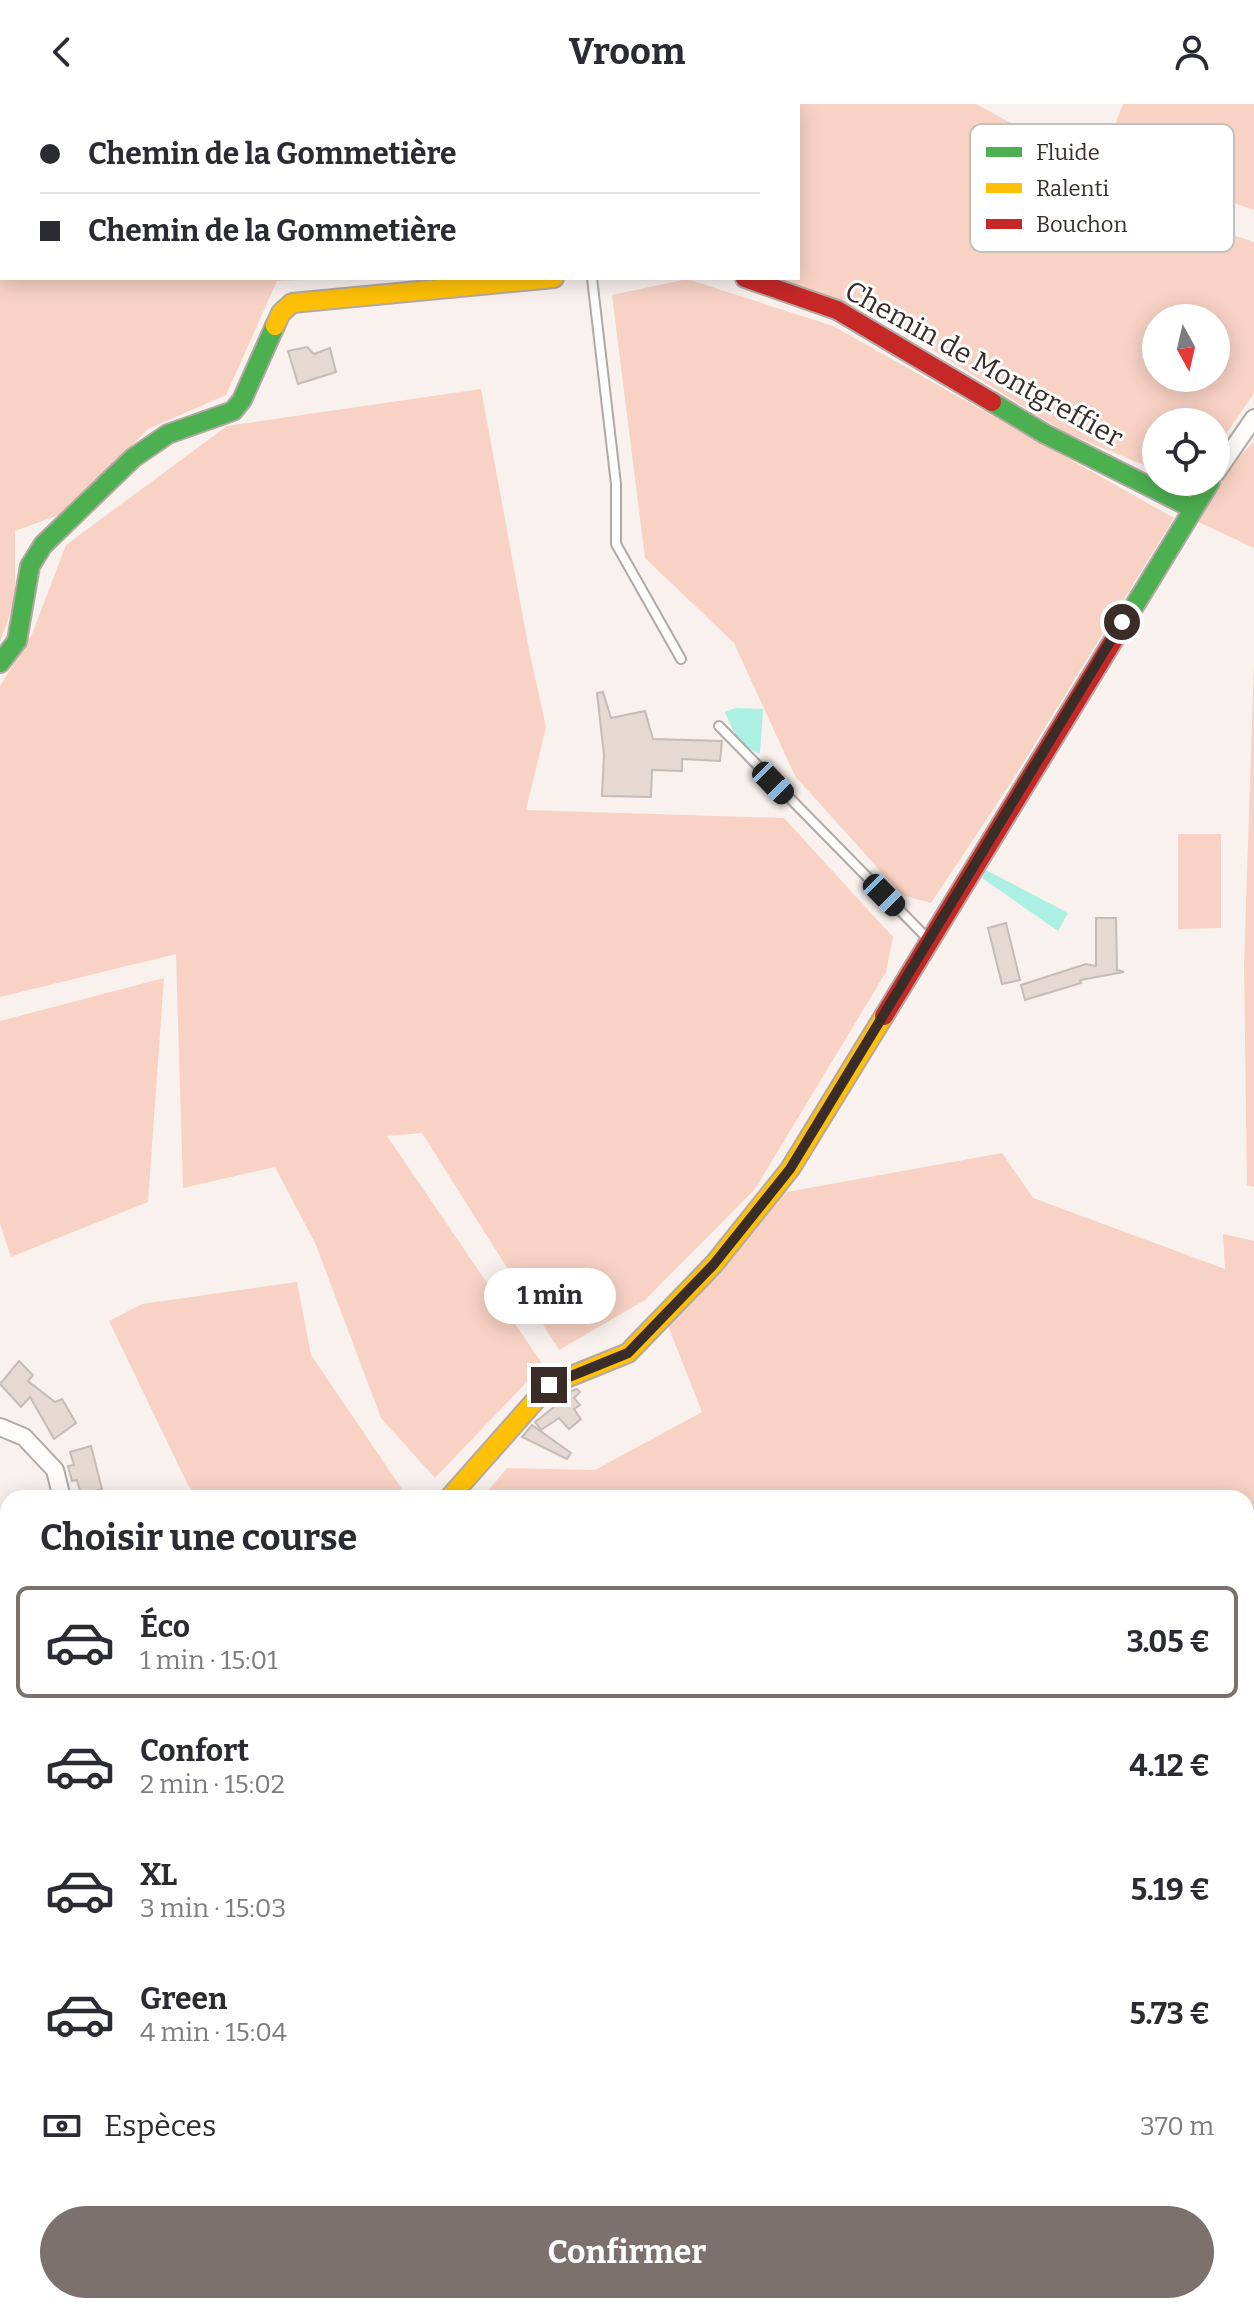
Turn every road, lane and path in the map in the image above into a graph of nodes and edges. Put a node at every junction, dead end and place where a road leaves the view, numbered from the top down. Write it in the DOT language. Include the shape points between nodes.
graph roads {
  1 [pos="522,280"];
  2 [pos="592,280"];
  3 [pos="751,280"];
  4 [pos="1254,418"];
  5 [pos="1230,453"];
  6 [pos="1200,496"];
  7 [pos="1192,508"];
  8 [pos="681,659"];
  9 [pos="0,663"];
  10 [pos="719,726"];
  11 [pos="929,940"];
  12 [pos="0,1427"];
  13 [pos="60,1490"];
  14 [pos="456,1490"];
  1 -- 9 [label="street" via="292,303 281,313 233,411 168,434 133,458 43,545 30,566 17,641"];
  2 -- 8 [label="lane" via="616,484 616,544"];
  3 -- 7 [label="street, Chemin de Montgreffier" via="837,310 1045,434"];
  4 -- 5 [label="street"];
  6 -- 7 [label="street"];
  7 -- 11 [label="street"];
  10 -- 11 [label="lane"];
  11 -- 14 [label="street" via="790,1169 714,1264 628,1353 549,1385"];
  12 -- 13 [label="street" via="24,1437 55,1470"];
}
